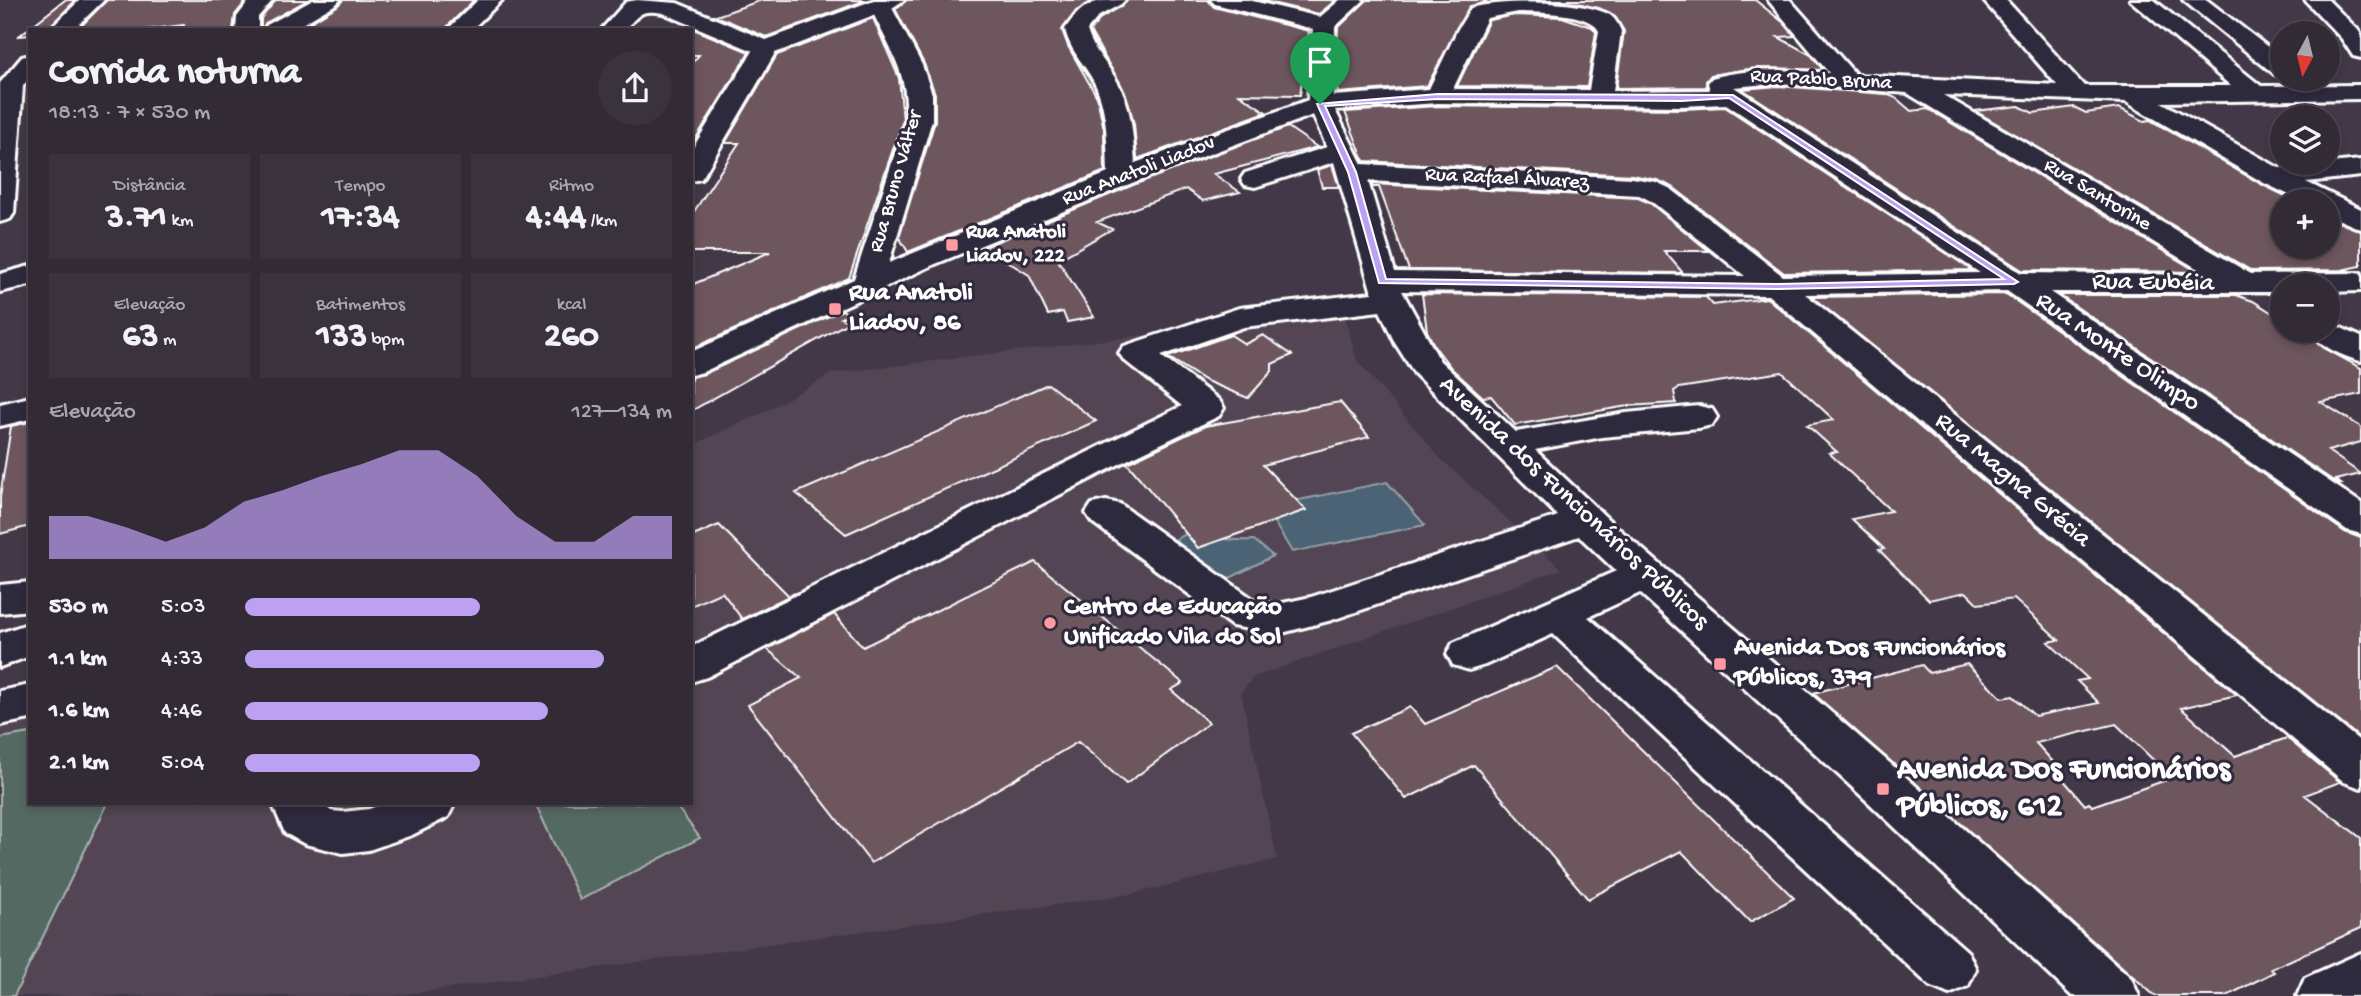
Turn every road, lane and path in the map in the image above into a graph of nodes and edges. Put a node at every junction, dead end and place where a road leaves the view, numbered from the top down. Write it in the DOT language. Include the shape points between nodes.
graph roads {
  1 [pos="95,0"];
  2 [pos="262,0"];
  3 [pos="329,0"];
  4 [pos="491,0"];
  5 [pos="1114,0"];
  6 [pos="1222,0"];
  7 [pos="1353,0"];
  8 [pos="1779,0"];
  9 [pos="1994,0"];
  10 [pos="2141,0"];
  11 [pos="2194,0"];
  12 [pos="2316,0"];
  13 [pos="645,2"];
  14 [pos="887,2"];
  15 [pos="1324,25"];
  16 [pos="62,28"];
  17 [pos="246,28"];
  18 [pos="279,28"];
  19 [pos="460,28"];
  20 [pos="614,28"];
  21 [pos="766,48"];
  22 [pos="2361,51"];
  23 [pos="2270,60"];
  24 [pos="28,65"];
  25 [pos="1849,80"];
  26 [pos="13,85"];
  27 [pos="1911,86"];
  28 [pos="2270,90"];
  29 [pos="2340,90"];
  30 [pos="2313,91"];
  31 [pos="2253,92"];
  32 [pos="2361,92"];
  33 [pos="2077,93"];
  34 [pos="2132,95"];
  35 [pos="1438,96"];
  36 [pos="1731,96"];
  37 [pos="1600,98"];
  38 [pos="1320,104"];
  39 [pos="2361,118"];
  40 [pos="1347,162"];
  41 [pos="2361,168"];
  42 [pos="693,170"];
  43 [pos="1122,177"];
  44 [pos="2274,177"];
  45 [pos="1255,179"];
  46 [pos="2298,189"];
  47 [pos="1661,195"];
  48 [pos="2340,210"];
  49 [pos="0,213"];
  50 [pos="2361,220"];
  51 [pos="28,276"];
  52 [pos="868,282"];
  53 [pos="2014,282"];
  54 [pos="2361,282"];
  55 [pos="0,283"];
  56 [pos="2248,285"];
  57 [pos="1776,286"];
  58 [pos="1386,291"];
  59 [pos="2270,298"];
  60 [pos="2340,339"];
  61 [pos="2361,351"];
  62 [pos="693,364"];
  63 [pos="28,408"];
  64 [pos="0,415"];
  65 [pos="1699,417"];
  66 [pos="1507,446"];
  67 [pos="1106,513"];
  68 [pos="1586,520"];
  69 [pos="2361,521"];
  70 [pos="1645,574"];
  71 [pos="28,596"];
  72 [pos="0,599"];
  73 [pos="1558,614"];
  74 [pos="28,639"];
  75 [pos="0,651"];
  76 [pos="1469,654"];
  77 [pos="693,665"];
  78 [pos="28,702"];
  79 [pos="0,708"];
  80 [pos="2361,769"];
  81 [pos="297,805"];
  82 [pos="427,805"];
  83 [pos="1949,969"];
  84 [pos="2361,978"];
  85 [pos="2111,996"];
  86 [pos="2325,996"];
  1 -- 16 [label="street"];
  2 -- 17 [label="street" via="247,16"];
  3 -- 18 [label="street"];
  4 -- 19 [label="street"];
  5 -- 43 [label="street" via="1091,11 1076,29 1077,39 1107,85 1117,110"];
  6 -- 15 [label="street"];
  7 -- 15 [label="street"];
  8 -- 25 [label="street"];
  9 -- 33 [label="street"];
  10 -- 31 [label="street"];
  11 -- 23 [label="street"];
  12 -- 22 [label="street"];
  13 -- 20 [label="street"];
  13 -- 21 [label="street"];
  14 -- 21 [label="street"];
  14 -- 52 [label="street, Rua Bruno Válter" via="920,94 919,120"];
  15 -- 38 [label="street, Avenida dos Funcionários Públicos"];
  21 -- 42 [label="street"];
  24 -- 26 [label="street"];
  25 -- 27 [label="street, Rua Pablo Bruna"];
  25 -- 36 [label="street, Rua Pablo Bruna" via="1728,79 1720,83"];
  26 -- 49 [label="street"];
  27 -- 33 [label="street, Rua Pablo Bruna"];
  27 -- 56 [label="street, Rua Santorine"];
  28 -- 31 [label="street, Rua Pablo Bruna"];
  29 -- 32 [label="street, Rua Pablo Bruna"];
  30 -- 39 [label="street"];
  31 -- 34 [label="street, Rua Pablo Bruna"];
  33 -- 34 [label="street, Rua Pablo Bruna"];
  34 -- 44 [label="street"];
  35 -- 37 [label="street, Rua Pablo Bruna"];
  35 -- 37 [label="street" via="1478,14 1496,5 1515,4 1576,10 1607,22 1610,30"];
  35 -- 38 [label="street, Rua Pablo Bruna"];
  36 -- 37 [label="street, Rua Pablo Bruna"];
  36 -- 53 [label="street, Rua Monte Olimpo"];
  38 -- 40 [label="street, Avenida dos Funcionários Públicos"];
  38 -- 43 [label="street, Rua Anatoli Liadov"];
  40 -- 45 [label="street"];
  40 -- 47 [label="street, Rua Rafael Álvarez" via="1632,186"];
  40 -- 58 [label="street, Avenida dos Funcionários Públicos"];
  41 -- 44 [label="street"];
  43 -- 52 [label="street, Rua Anatoli Liadov"];
  44 -- 46 [label="street"];
  47 -- 57 [label="street, Rua Magna Grécia"];
  48 -- 50 [label="street"];
  51 -- 55 [label="street"];
  52 -- 62 [label="street, Rua Anatoli Liadov"];
  53 -- 56 [label="street, Rua Eubéia"];
  53 -- 57 [label="street, Rua Eubéia"];
  53 -- 69 [label="street, Rua Monte Olimpo"];
  54 -- 56 [label="street, Rua Eubéia"];
  56 -- 59 [label="street, Rua Santorine"];
  57 -- 58 [label="street, Rua Eubéia"];
  57 -- 80 [label="street, Rua Magna Grécia"];
  58 -- 66 [label="street, Avenida dos Funcionários Públicos" via="1427,367"];
  58 -- 77 [label="street, Rua Eubéia" via="1239,318 1136,353 1206,408"];
  60 -- 61 [label="street"];
  63 -- 64 [label="street"];
  65 -- 66 [label="street" via="1610,424"];
  66 -- 68 [label="street, Avenida dos Funcionários Públicos"];
  67 -- 68 [label="street" via="1247,615 1278,619"];
  68 -- 70 [label="street, Avenida dos Funcionários Públicos"];
  70 -- 73 [label="street"];
  70 -- 85 [label="street, Avenida dos Funcionários Públicos"];
  71 -- 72 [label="street"];
  73 -- 76 [label="street"];
  73 -- 83 [label="street"];
  74 -- 75 [label="street"];
  78 -- 79 [label="street"];
  81 -- 82 [label="street" via="303,820 327,831 391,824"];
  84 -- 86 [label="street"];
}
